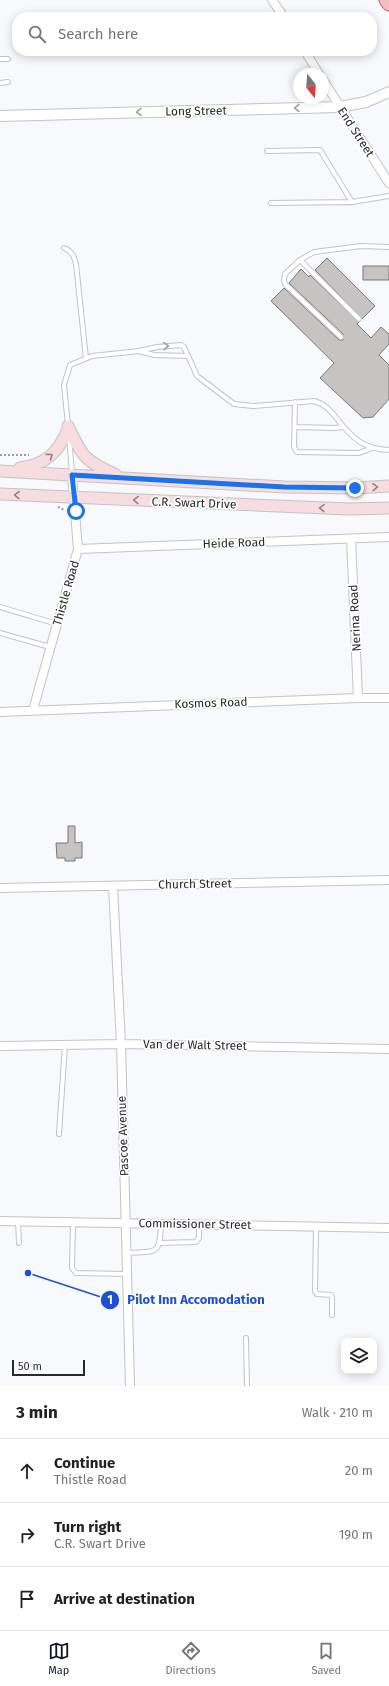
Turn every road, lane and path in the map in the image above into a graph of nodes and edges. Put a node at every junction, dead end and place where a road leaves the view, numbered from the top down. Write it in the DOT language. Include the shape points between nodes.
graph roads {
  1 [pos="272,0"];
  2 [pos="386,0"];
  3 [pos="389,4"];
  4 [pos="280,12"];
  5 [pos="308,56"];
  6 [pos="0,59"];
  7 [pos="8,59"];
  8 [pos="315,68"];
  9 [pos="8,82"];
  10 [pos="0,83"];
  11 [pos="329,90"];
  12 [pos="389,92"];
  13 [pos="340,107"];
  14 [pos="0,116"];
  15 [pos="267,151"];
  16 [pos="389,183"];
  17 [pos="389,196"];
  18 [pos="352,202"];
  19 [pos="271,203"];
  20 [pos="389,247"];
  21 [pos="64,248"];
  22 [pos="300,260"];
  23 [pos="359,319"];
  24 [pos="341,336"];
  25 [pos="139,351"];
  26 [pos="188,356"];
  27 [pos="86,358"];
  28 [pos="295,402"];
  29 [pos="295,427"];
  30 [pos="343,427"];
  31 [pos="68,428"];
  32 [pos="372,448"];
  33 [pos="389,450"];
  34 [pos="0,455"];
  35 [pos="36,455"];
  36 [pos="0,471"];
  37 [pos="72,475"];
  38 [pos="121,478"];
  39 [pos="389,486"];
  40 [pos="0,494"];
  41 [pos="75,498"];
  42 [pos="389,508"];
  43 [pos="389,537"];
  44 [pos="351,539"];
  45 [pos="78,549"];
  46 [pos="0,607"];
  47 [pos="58,624"];
  48 [pos="0,633"];
  49 [pos="51,648"];
  50 [pos="358,698"];
  51 [pos="389,698"];
  52 [pos="33,710"];
  53 [pos="0,712"];
  54 [pos="389,880"];
  55 [pos="113,886"];
  56 [pos="0,888"];
  57 [pos="121,1044"];
  58 [pos="64,1045"];
  59 [pos="0,1046"];
  60 [pos="389,1049"];
  61 [pos="59,1134"];
  62 [pos="0,1221"];
  63 [pos="18,1221"];
  64 [pos="73,1222"];
  65 [pos="125,1223"];
  66 [pos="161,1223"];
  67 [pos="199,1224"];
  68 [pos="316,1226"];
  69 [pos="389,1228"];
  70 [pos="18,1243"];
  71 [pos="160,1243"];
  72 [pos="126,1253"];
  73 [pos="127,1274"];
  74 [pos="332,1315"];
  75 [pos="246,1338"];
  76 [pos="130,1386"];
  77 [pos="246,1386"];
  1 -- 4 [label="street"];
  2 -- 3 [label="main road"];
  5 -- 8 [label="street"];
  6 -- 7 [label="lane"];
  9 -- 10 [label="lane"];
  11 -- 13 [label="street, End Street"];
  12 -- 13 [label="street, Long Street" via="366,102"];
  13 -- 14 [label="street, Long Street, one-way"];
  13 -- 16 [label="street, End Street"];
  15 -- 18 [label="lane" via="320,150"];
  17 -- 18 [label="lane"];
  18 -- 19 [label="lane"];
  20 -- 22 [label="lane" via="361,246 314,252"];
  21 -- 27 [label="lane" via="70,250 76,264"];
  22 -- 23 [label="lane"];
  22 -- 24 [label="lane" via="285,274 285,284"];
  25 -- 26 [label="lane" via="154,355"];
  25 -- 26 [label="lane, one-way" via="181,345"];
  25 -- 27 [label="lane"];
  26 -- 28 [label="lane" via="197,376 234,404 252,406"];
  27 -- 31 [label="lane" via="70,365 64,385"];
  28 -- 29 [label="lane"];
  28 -- 30 [label="lane" via="321,403"];
  29 -- 30 [label="lane"];
  29 -- 32 [label="lane" via="294,447 297,452 358,453"];
  30 -- 32 [label="lane" via="360,442"];
  36 -- 31 [label="main road, one-way" via="28,467 41,462 58,449"];
  31 -- 37 [label="lane"];
  31 -- 38 [label="main road" via="78,449 87,460"];
  32 -- 33 [label="lane"];
  34 -- 35 [label="path"];
  36 -- 37 [label="main road, C.R. Swart Drive"];
  37 -- 38 [label="main road, C.R. Swart Drive"];
  37 -- 41 [label="street, Thistle Road"];
  38 -- 39 [label="main road, C.R. Swart Drive, one-way" via="284,487"];
  41 -- 40 [label="main road, C.R. Swart Drive, one-way"];
  42 -- 41 [label="main road, C.R. Swart Drive, one-way" via="349,509"];
  41 -- 45 [label="street, Thistle Road"];
  43 -- 44 [label="street, Heide Road"];
  44 -- 45 [label="street, Heide Road"];
  44 -- 50 [label="street, Nerina Road"];
  45 -- 47 [label="street, Thistle Road"];
  46 -- 47 [label="lane"];
  47 -- 49 [label="street, Thistle Road"];
  48 -- 49 [label="lane"];
  49 -- 52 [label="street, Thistle Road"];
  50 -- 51 [label="street, Kosmos Road"];
  50 -- 52 [label="street, Kosmos Road"];
  52 -- 53 [label="street, Kosmos Road"];
  54 -- 55 [label="street, Church Street"];
  55 -- 56 [label="street, Church Street"];
  55 -- 57 [label="street, Pascoe Avenue"];
  57 -- 58 [label="street, Van der Walt Street"];
  57 -- 60 [label="street, Van der Walt Street"];
  57 -- 65 [label="street, Pascoe Avenue"];
  58 -- 59 [label="street, Van der Walt Street"];
  58 -- 61 [label="lane"];
  62 -- 63 [label="street, Commissioner Street"];
  63 -- 64 [label="street, Commissioner Street"];
  63 -- 70 [label="lane"];
  64 -- 65 [label="street, Commissioner Street"];
  64 -- 73 [label="lane" via="73,1271"];
  65 -- 66 [label="street, Commissioner Street"];
  65 -- 72 [label="street, Pascoe Avenue"];
  66 -- 67 [label="street, Commissioner Street"];
  66 -- 71 [label="lane"];
  67 -- 68 [label="street, Commissioner Street"];
  67 -- 71 [label="lane" via="199,1238 196,1242"];
  68 -- 69 [label="street, Commissioner Street"];
  68 -- 74 [label="lane" via="315,1291 317,1294 331,1295"];
  71 -- 72 [label="lane" via="154,1250"];
  72 -- 73 [label="street, Pascoe Avenue"];
  73 -- 76 [label="street, Pascoe Avenue"];
  75 -- 77 [label="lane"];
}
